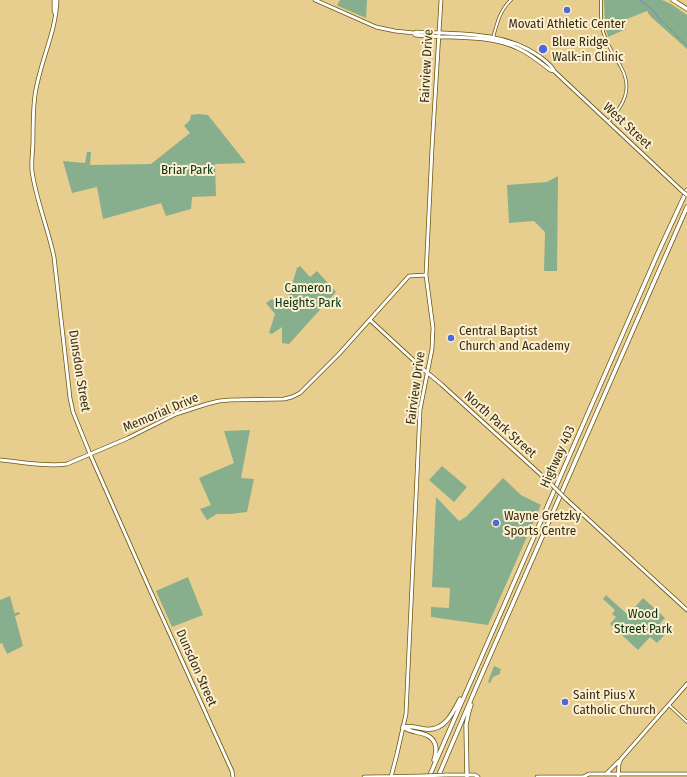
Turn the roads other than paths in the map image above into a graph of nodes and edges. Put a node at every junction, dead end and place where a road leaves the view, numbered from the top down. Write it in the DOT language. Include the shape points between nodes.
graph roads {
  1 [pos="54,0"];
  2 [pos="57,0"];
  3 [pos="315,0"];
  4 [pos="441,0"];
  5 [pos="511,0"];
  6 [pos="601,0"];
  7 [pos="673,0"];
  8 [pos="687,10"];
  9 [pos="55,13"];
  10 [pos="439,35"];
  11 [pos="493,39"];
  12 [pos="608,122"];
  13 [pos="687,190"];
  14 [pos="687,195"];
  15 [pos="687,207"];
  16 [pos="426,275"];
  17 [pos="370,320"];
  18 [pos="427,373"];
  19 [pos="90,454"];
  20 [pos="0,460"];
  21 [pos="687,610"];
  22 [pos="475,671"];
  23 [pos="478,683"];
  24 [pos="687,684"];
  25 [pos="669,705"];
  26 [pos="687,722"];
  27 [pos="403,727"];
  28 [pos="621,759"];
  29 [pos="606,774"];
  30 [pos="687,774"];
  31 [pos="429,776"];
  32 [pos="467,776"];
  33 [pos="619,776"];
  34 [pos="233,777"];
  35 [pos="364,777"];
  36 [pos="391,777"];
  37 [pos="438,777"];
  38 [pos="478,777"];
  39 [pos="537,777"];
  40 [pos="583,777"];
  1 -- 9 [label="main road, Dunsdon Street"];
  2 -- 9 [label="main road, Dunsdon Street"];
  3 -- 10 [label="main road, West Street" via="376,26 395,31"];
  4 -- 10 [label="main road, Fairview Drive"];
  5 -- 11 [label="street" via="500,16"];
  6 -- 12 [label="street" via="604,34 626,81 624,102"];
  7 -- 8 [label="highway"];
  9 -- 19 [label="main road, Dunsdon Street" via="35,95 32,170 53,252 70,398"];
  10 -- 11 [label="main road, West Street"];
  10 -- 16 [label="main road, Fairview Drive"];
  11 -- 12 [label="main road, West Street" via="517,48 554,71"];
  12 -- 14 [label="main road, West Street, bridge"];
  13 -- 22 [label="highway, Highway 403"];
  15 -- 23 [label="highway, Highway 403"];
  16 -- 17 [label="main road, Memorial Drive" via="409,276"];
  16 -- 18 [label="main road, Fairview Drive" via="433,328"];
  17 -- 18 [label="main road, North Park Street"];
  17 -- 19 [label="main road, Memorial Drive" via="300,393 292,397 219,401 207,404 176,414"];
  18 -- 21 [label="main road, North Park Street, bridge"];
  18 -- 27 [label="main road, Fairview Drive" via="420,410 410,638"];
  19 -- 20 [label="main road, Memorial Drive" via="60,465"];
  19 -- 34 [label="main road, Dunsdon Street"];
  22 -- 27 [label="highway" via="457,706 439,728 426,729 408,725"];
  22 -- 31 [label="highway, Highway 403"];
  23 -- 32 [label="highway" via="466,726"];
  23 -- 37 [label="highway, Highway 403"];
  24 -- 25 [label="main road"];
  25 -- 26 [label="street"];
  25 -- 28 [label="main road"];
  27 -- 31 [label="highway" via="430,736 434,740 436,754"];
  27 -- 36 [label="main road, Fairview Drive"];
  28 -- 29 [label="main road"];
  28 -- 33 [label="main road"];
  29 -- 33 [label="main road"];
  29 -- 40 [label="main road" via="589,774"];
  30 -- 33 [label="main road"];
  32 -- 36 [label="main road, bridge"];
  32 -- 38 [label="main road"];
  35 -- 36 [label="main road"];
  39 -- 40 [label="main road"];
}
